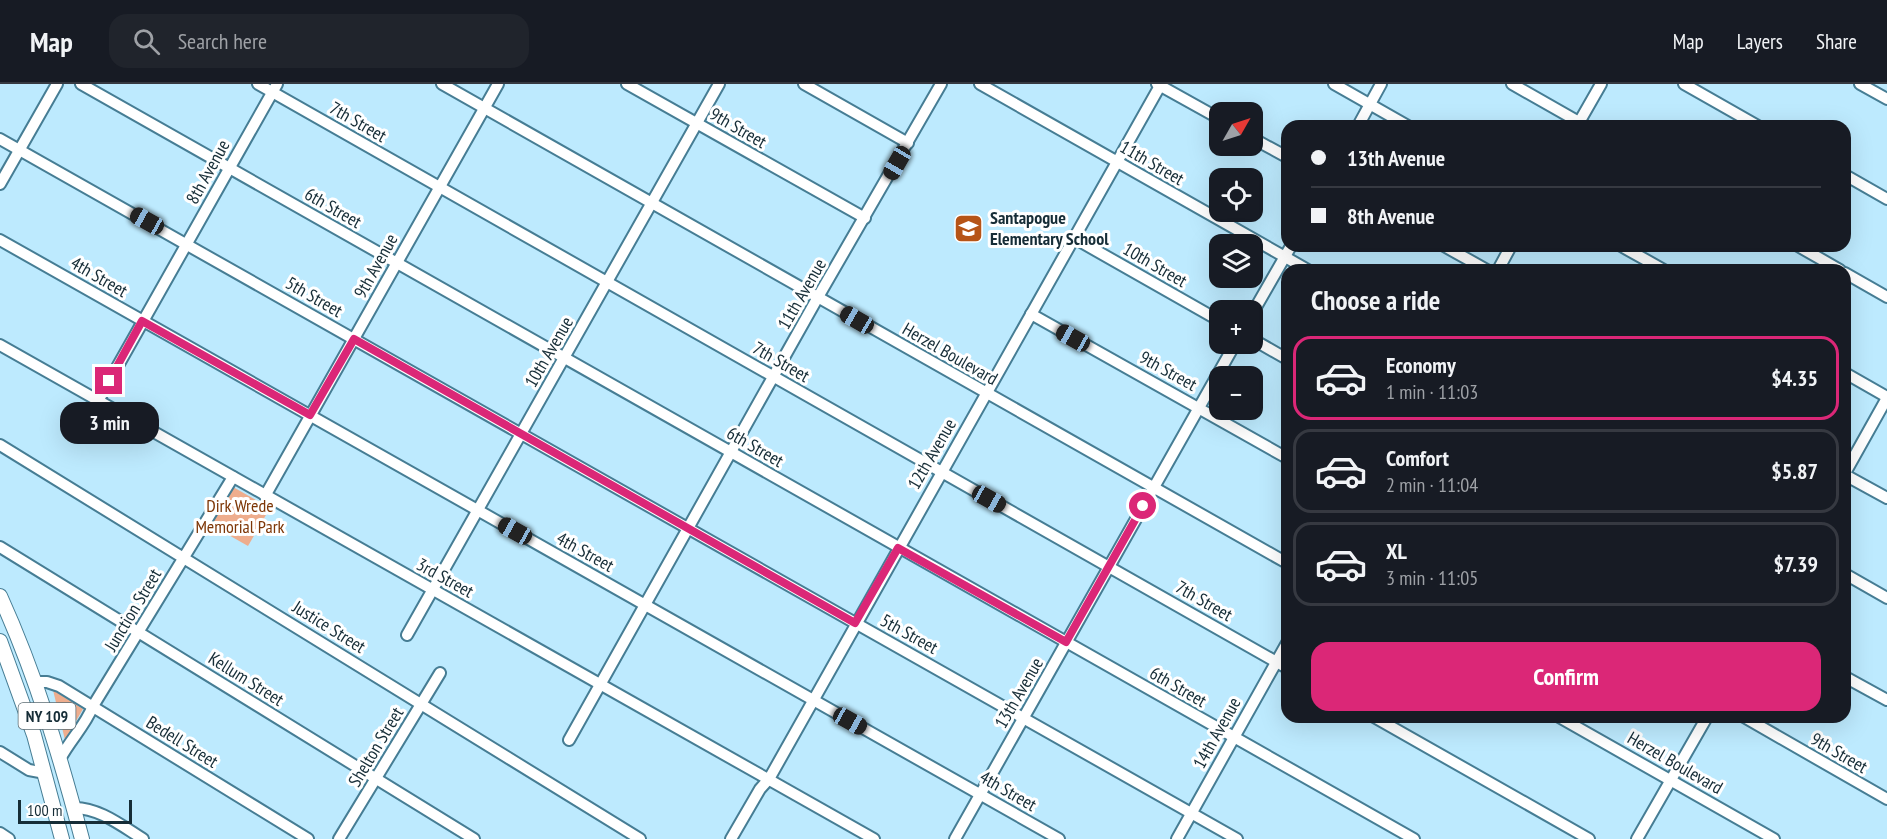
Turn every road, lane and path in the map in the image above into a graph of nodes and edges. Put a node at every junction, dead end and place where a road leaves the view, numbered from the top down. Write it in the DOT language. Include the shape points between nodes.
graph roads {
  1 [pos="57,84"];
  2 [pos="81,84"];
  3 [pos="258,84"];
  4 [pos="442,84"];
  5 [pos="498,84"];
  6 [pos="627,84"];
  7 [pos="719,84"];
  8 [pos="804,84"];
  9 [pos="941,84"];
  10 [pos="980,84"];
  11 [pos="1159,84"];
  12 [pos="1334,84"];
  13 [pos="1381,84"];
  14 [pos="1512,84"];
  15 [pos="1601,84"];
  16 [pos="1684,84"];
  17 [pos="1860,84"];
  18 [pos="275,88"];
  19 [pos="1887,99"];
  20 [pos="1370,104"];
  21 [pos="484,108"];
  22 [pos="1209,113"];
  23 [pos="1361,120"];
  24 [pos="1398,120"];
  25 [pos="1573,120"];
  26 [pos="1583,120"];
  27 [pos="1747,120"];
  28 [pos="696,123"];
  29 [pos="0,139"];
  30 [pos="908,143"];
  31 [pos="1263,144"];
  32 [pos="20,150"];
  33 [pos="1281,155"];
  34 [pos="1118,162"];
  35 [pos="230,168"];
  36 [pos="1851,179"];
  37 [pos="0,184"];
  38 [pos="439,187"];
  39 [pos="1887,199"];
  40 [pos="652,203"];
  41 [pos="865,218"];
  42 [pos="1074,238"];
  43 [pos="0,240"];
  44 [pos="187,243"];
  45 [pos="1288,252"];
  46 [pos="1455,252"];
  47 [pos="1632,252"];
  48 [pos="1808,252"];
  49 [pos="1285,257"];
  50 [pos="396,263"];
  51 [pos="1297,264"];
  52 [pos="1476,264"];
  53 [pos="1653,264"];
  54 [pos="1830,264"];
  55 [pos="1851,276"];
  56 [pos="607,282"];
  57 [pos="818,297"];
  58 [pos="1887,297"];
  59 [pos="1260,300"];
  60 [pos="1031,314"];
  61 [pos="1209,315"];
  62 [pos="142,321"];
  63 [pos="354,339"];
  64 [pos="0,345"];
  65 [pos="1263,345"];
  66 [pos="1229,354"];
  67 [pos="1281,355"];
  68 [pos="564,358"];
  69 [pos="774,377"];
  70 [pos="1851,377"];
  71 [pos="986,393"];
  72 [pos="1887,398"];
  73 [pos="98,401"];
  74 [pos="1198,408"];
  75 [pos="310,415"];
  76 [pos="521,434"];
  77 [pos="0,445"];
  78 [pos="731,453"];
  79 [pos="1281,455"];
  80 [pos="1851,463"];
  81 [pos="941,471"];
  82 [pos="233,477"];
  83 [pos="1851,477"];
  84 [pos="1153,488"];
  85 [pos="265,496"];
  86 [pos="1887,498"];
  87 [pos="477,510"];
  88 [pos="688,529"];
  89 [pos="0,547"];
  90 [pos="898,548"];
  91 [pos="184,558"];
  92 [pos="1281,559"];
  93 [pos="1109,567"];
  94 [pos="1851,577"];
  95 [pos="432,590"];
  96 [pos="0,596"];
  97 [pos="1887,598"];
  98 [pos="645,605"];
  99 [pos="855,623"];
  100 [pos="138,632"];
  101 [pos="407,635"];
  102 [pos="1066,642"];
  103 [pos="1,646"];
  104 [pos="1281,653"];
  105 [pos="1276,662"];
  106 [pos="1281,665"];
  107 [pos="440,673"];
  108 [pos="1851,679"];
  109 [pos="36,682"];
  110 [pos="601,685"];
  111 [pos="813,700"];
  112 [pos="1887,700"];
  113 [pos="422,703"];
  114 [pos="93,706"];
  115 [pos="1023,718"];
  116 [pos="1385,723"];
  117 [pos="1570,723"];
  118 [pos="1704,723"];
  119 [pos="1754,723"];
  120 [pos="1234,737"];
  121 [pos="569,740"];
  122 [pos="0,752"];
  123 [pos="59,754"];
  124 [pos="45,773"];
  125 [pos="376,778"];
  126 [pos="769,779"];
  127 [pos="1671,780"];
  128 [pos="981,794"];
  129 [pos="1887,799"];
  130 [pos="73,808"];
  131 [pos="55,809"];
  132 [pos="1191,813"];
  133 [pos="0,833"];
  134 [pos="9,839"];
  135 [pos="62,839"];
  136 [pos="70,839"];
  137 [pos="81,839"];
  138 [pos="142,839"];
  139 [pos="308,839"];
  140 [pos="339,839"];
  141 [pos="474,839"];
  142 [pos="640,839"];
  143 [pos="731,839"];
  144 [pos="874,839"];
  145 [pos="955,839"];
  146 [pos="1059,839"];
  147 [pos="1176,839"];
  148 [pos="1237,839"];
  149 [pos="1414,839"];
  150 [pos="1589,839"];
  151 [pos="1637,839"];
  152 [pos="1774,839"];
  1 -- 32 [label="street"];
  2 -- 35 [label="street, 6th Street"];
  3 -- 18 [label="street, 7th Street"];
  4 -- 21 [label="street, Herzel Boulevard"];
  5 -- 21 [label="street, 9th Avenue"];
  6 -- 28 [label="street, 9th Street"];
  7 -- 28 [label="street, 10th Avenue"];
  8 -- 30 [label="street"];
  9 -- 30 [label="street, 11th Avenue"];
  10 -- 34 [label="street, 11th Street"];
  11 -- 22 [label="street"];
  11 -- 34 [label="street, 12th Avenue"];
  12 -- 20 [label="street"];
  13 -- 20 [label="street"];
  14 -- 25 [label="street"];
  15 -- 26 [label="street"];
  16 -- 27 [label="street"];
  17 -- 19 [label="street"];
  18 -- 35 [label="street, 8th Avenue"];
  18 -- 38 [label="street, 7th Street"];
  20 -- 23 [label="street"];
  20 -- 24 [label="street"];
  21 -- 38 [label="street, 9th Avenue"];
  21 -- 40 [label="street, Herzel Boulevard"];
  28 -- 40 [label="street, 10th Avenue"];
  28 -- 41 [label="street, 9th Street"];
  29 -- 32 [label="street, 5th Street"];
  30 -- 41 [label="street, 11th Avenue"];
  31 -- 33 [label="street"];
  32 -- 37 [label="street"];
  32 -- 44 [label="street, 5th Street"];
  34 -- 42 [label="street, 12th Avenue"];
  34 -- 49 [label="street, 11th Street"];
  35 -- 44 [label="street, 8th Avenue"];
  35 -- 50 [label="street, 6th Street"];
  36 -- 39 [label="street"];
  38 -- 50 [label="street, 9th Avenue"];
  38 -- 56 [label="street, 7th Street"];
  40 -- 56 [label="street, 10th Avenue"];
  40 -- 57 [label="street, Herzel Boulevard"];
  41 -- 57 [label="street, 11th Avenue"];
  42 -- 60 [label="street, 12th Avenue"];
  42 -- 61 [label="street, 10th Street"];
  43 -- 62 [label="street, 4th Street"];
  44 -- 62 [label="street, 8th Avenue"];
  44 -- 63 [label="street, 5th Street"];
  45 -- 49 [label="street"];
  46 -- 52 [label="street"];
  47 -- 53 [label="street"];
  48 -- 54 [label="street"];
  49 -- 51 [label="street, 11th Street"];
  49 -- 59 [label="street"];
  50 -- 63 [label="street, 9th Avenue"];
  50 -- 68 [label="street, 6th Street"];
  55 -- 58 [label="street"];
  56 -- 68 [label="street, 10th Avenue"];
  56 -- 69 [label="street, 7th Street"];
  57 -- 69 [label="street, 11th Avenue"];
  57 -- 71 [label="street, Herzel Boulevard"];
  60 -- 71 [label="street, 12th Avenue"];
  60 -- 74 [label="street, 9th Street"];
  62 -- 73 [label="street, 8th Avenue"];
  62 -- 75 [label="street, 4th Street"];
  63 -- 75 [label="street, 9th Avenue"];
  63 -- 76 [label="street, 5th Street"];
  64 -- 73 [label="street, 3rd Street"];
  65 -- 67 [label="street"];
  66 -- 74 [label="street, 13th Avenue"];
  68 -- 76 [label="street, 10th Avenue"];
  68 -- 78 [label="street, 6th Street"];
  69 -- 78 [label="street, 11th Avenue"];
  69 -- 81 [label="street, 7th Street"];
  70 -- 72 [label="street"];
  71 -- 81 [label="street, 12th Avenue"];
  71 -- 84 [label="street, Herzel Boulevard"];
  72 -- 80 [label="street"];
  73 -- 82 [label="street, 3rd Street"];
  74 -- 79 [label="street, 9th Street"];
  74 -- 84 [label="street, 13th Avenue"];
  75 -- 85 [label="street, 9th Avenue"];
  75 -- 87 [label="street, 4th Street"];
  76 -- 87 [label="street, 10th Avenue"];
  76 -- 88 [label="street, 5th Street"];
  77 -- 91 [label="street, Justice Street"];
  78 -- 88 [label="street, 11th Avenue"];
  78 -- 90 [label="street, 6th Street"];
  81 -- 90 [label="street, 12th Avenue"];
  81 -- 93 [label="street, 7th Street"];
  82 -- 85 [label="street, 3rd Street"];
  82 -- 91 [label="street, Junction Street"];
  83 -- 86 [label="street"];
  84 -- 92 [label="street, Herzel Boulevard"];
  84 -- 93 [label="street, 13th Avenue"];
  85 -- 95 [label="street, 3rd Street"];
  87 -- 95 [label="street, 10th Avenue"];
  87 -- 98 [label="street, 4th Street"];
  88 -- 98 [label="street, 11th Avenue"];
  88 -- 99 [label="street, 5th Street"];
  89 -- 100 [label="street, Kellum Street"];
  90 -- 99 [label="street, 12th Avenue"];
  90 -- 102 [label="street, 6th Street"];
  91 -- 100 [label="street, Junction Street"];
  91 -- 113 [label="street, Justice Street"];
  93 -- 102 [label="street, 13th Avenue"];
  93 -- 105 [label="street, 7th Street"];
  94 -- 97 [label="street"];
  95 -- 101 [label="street, 10th Avenue"];
  95 -- 110 [label="street, 3rd Street"];
  96 -- 109 [label="main road, NY 109"];
  98 -- 110 [label="street, 11th Avenue"];
  98 -- 111 [label="street, 4th Street"];
  99 -- 111 [label="street, 12th Avenue"];
  99 -- 115 [label="street, 5th Street"];
  100 -- 114 [label="street, Junction Street"];
  100 -- 125 [label="street, Kellum Street"];
  102 -- 115 [label="street, 13th Avenue"];
  102 -- 120 [label="street, 6th Street"];
  103 -- 123 [label="main road" via="19,664"];
  103 -- 124 [label="main road, NY 109"];
  104 -- 105 [label="street, 14th Avenue"];
  105 -- 106 [label="street, 7th Street"];
  105 -- 120 [label="street, 14th Avenue"];
  107 -- 113 [label="street, Shelton Street"];
  108 -- 112 [label="street"];
  109 -- 114 [label="street, Bedell Street" via="54,684"];
  109 -- 123 [label="main road, NY 109"];
  110 -- 121 [label="street, 11th Avenue"];
  110 -- 126 [label="street, 3rd Street"];
  111 -- 126 [label="street, 12th Avenue"];
  111 -- 128 [label="street, 4th Street"];
  113 -- 125 [label="street, Shelton Street"];
  113 -- 142 [label="street, Justice Street"];
  114 -- 123 [label="street, Junction Street"];
  114 -- 139 [label="street, Bedell Street"];
  115 -- 128 [label="street, 13th Avenue"];
  115 -- 132 [label="street, 5th Street"];
  116 -- 150 [label="street"];
  117 -- 127 [label="street, Herzel Boulevard"];
  118 -- 127 [label="street"];
  119 -- 129 [label="street, 9th Street"];
  120 -- 132 [label="street, 14th Avenue"];
  120 -- 149 [label="street, 6th Street"];
  122 -- 124 [label="street" via="25,768"];
  123 -- 130 [label="main road, NY 109"];
  124 -- 131 [label="main road, NY 109"];
  125 -- 140 [label="street, Shelton Street"];
  125 -- 141 [label="street, Kellum Street"];
  126 -- 143 [label="street, 12th Avenue"];
  126 -- 144 [label="street, 3rd Street"];
  127 -- 151 [label="street"];
  127 -- 152 [label="street, Herzel Boulevard"];
  128 -- 145 [label="street, 13th Avenue"];
  128 -- 146 [label="street, 4th Street"];
  130 -- 137 [label="main road, NY 109"];
  130 -- 138 [label="street" via="98,813"];
  131 -- 135 [label="main road, NY 109"];
  131 -- 136 [label="main road"];
  132 -- 147 [label="street, 14th Avenue"];
  132 -- 148 [label="street, 5th Street"];
  133 -- 134 [label="street"];
}
